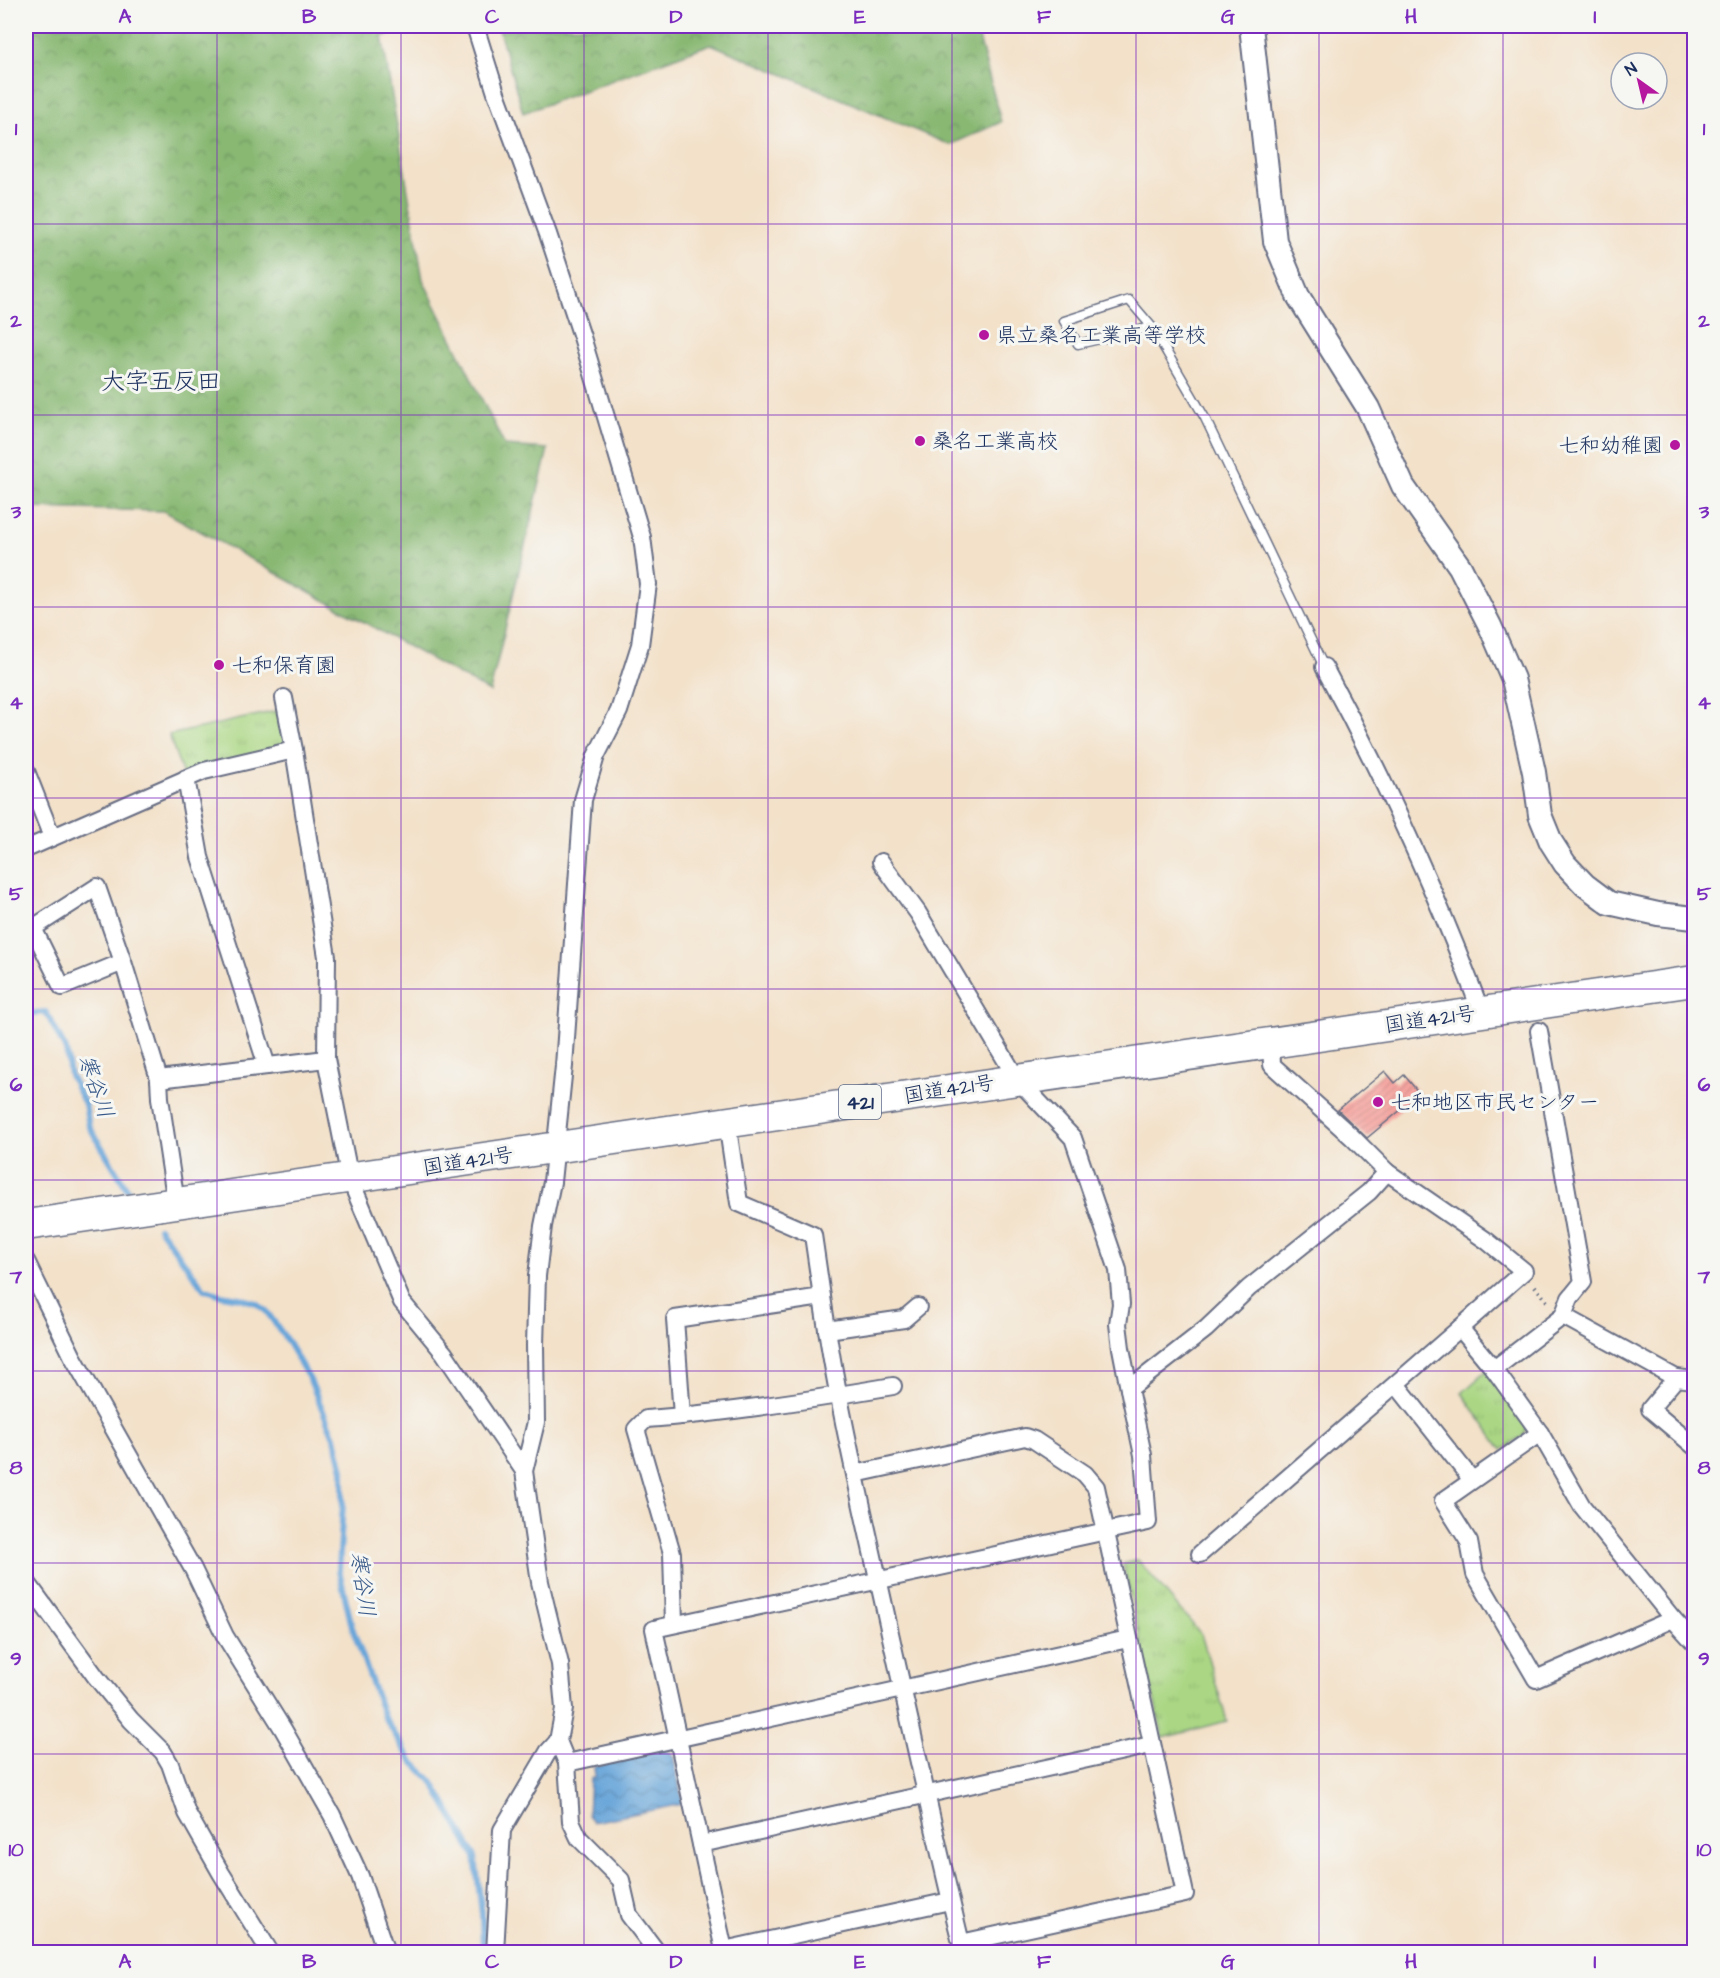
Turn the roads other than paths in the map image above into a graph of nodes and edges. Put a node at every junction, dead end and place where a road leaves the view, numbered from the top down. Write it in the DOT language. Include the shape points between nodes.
graph roads {
  1 [pos="475,26"];
  2 [pos="1251,26"];
  3 [pos="1152,327"];
  4 [pos="1324,668"];
  5 [pos="284,698"];
  6 [pos="294,750"];
  7 [pos="26,771"];
  8 [pos="186,778"];
  9 [pos="52,837"];
  10 [pos="26,849"];
  11 [pos="880,862"];
  12 [pos="1695,918"];
  13 [pos="123,962"];
  14 [pos="1695,981"];
  15 [pos="1481,1011"];
  16 [pos="1539,1031"];
  17 [pos="1271,1042"];
  18 [pos="326,1059"];
  19 [pos="267,1066"];
  20 [pos="159,1079"];
  21 [pos="1017,1079"];
  22 [pos="727,1122"];
  23 [pos="555,1147"];
  24 [pos="1387,1172"];
  25 [pos="350,1179"];
  26 [pos="176,1203"];
  27 [pos="26,1225"];
  28 [pos="26,1261"];
  29 [pos="822,1297"];
  30 [pos="918,1307"];
  31 [pos="1561,1316"];
  32 [pos="1460,1328"];
  33 [pos="828,1330"];
  34 [pos="1494,1369"];
  35 [pos="1676,1377"];
  36 [pos="1695,1380"];
  37 [pos="1396,1384"];
  38 [pos="893,1386"];
  39 [pos="1129,1389"];
  40 [pos="838,1396"];
  41 [pos="682,1416"];
  42 [pos="1540,1433"];
  43 [pos="1695,1446"];
  44 [pos="524,1471"];
  45 [pos="855,1474"];
  46 [pos="1472,1480"];
  47 [pos="1105,1531"];
  48 [pos="1200,1554"];
  49 [pos="879,1580"];
  50 [pos="26,1581"];
  51 [pos="1672,1619"];
  52 [pos="674,1624"];
  53 [pos="1128,1639"];
  54 [pos="1695,1642"];
  55 [pos="903,1689"];
  56 [pos="678,1738"];
  57 [pos="558,1740"];
  58 [pos="1151,1745"];
  59 [pos="567,1763"];
  60 [pos="926,1793"];
  61 [pos="701,1844"];
  62 [pos="950,1901"];
  63 [pos="270,1953"];
  64 [pos="386,1953"];
  65 [pos="495,1953"];
  66 [pos="657,1953"];
  1 -- 23 [label="street" via="582,337 642,537 648,584 640,645 619,711 596,756 583,800"];
  2 -- 12 [label="street" via="1275,241 1298,297 1368,408 1403,486 1460,567 1490,626 1514,680 1540,815 1551,842 1585,885 1609,903"];
  3 -- 3 [label="lane" via="1129,300 1064,321 1078,344"];
  3 -- 4 [label="lane" via="1205,418"];
  4 -- 15 [label="street" via="1369,750 1453,937"];
  5 -- 6 [label="street"];
  6 -- 8 [label="street"];
  6 -- 18 [label="street" via="327,957"];
  7 -- 9 [label="street"];
  8 -- 9 [label="street"];
  8 -- 19 [label="street" via="200,856"];
  9 -- 10 [label="street"];
  11 -- 21 [label="street" via="918,913"];
  13 -- 13 [label="street" via="62,987 33,928 97,887"];
  13 -- 20 [label="street"];
  14 -- 15 [label="highway, 国道421号 / 421"];
  15 -- 17 [label="highway, 国道421号 / 421"];
  16 -- 31 [label="street" via="1583,1282"];
  17 -- 21 [label="highway, 国道421号 / 421"];
  17 -- 24 [label="street" via="1272,1065"];
  18 -- 19 [label="street"];
  18 -- 25 [label="street"];
  19 -- 20 [label="street"];
  20 -- 26 [label="street"];
  21 -- 22 [label="highway, 国道421号 / 421"];
  21 -- 39 [label="street" via="1074,1138 1118,1270 1118,1324"];
  22 -- 23 [label="highway, 国道421号 / 421"];
  22 -- 29 [label="street" via="739,1203 813,1235"];
  23 -- 25 [label="highway, 国道421号 / 421"];
  23 -- 44 [label="street" via="537,1276 536,1422"];
  24 -- 32 [label="street" via="1524,1271"];
  24 -- 39 [label="street" via="1369,1192"];
  25 -- 26 [label="highway, 国道421号 / 421"];
  25 -- 44 [label="street" via="402,1302 444,1353"];
  26 -- 27 [label="highway, 国道421号 / 421"];
  28 -- 64 [label="street" via="73,1357 193,1569 225,1636 332,1815 360,1876"];
  29 -- 33 [label="street"];
  29 -- 41 [label="street" via="675,1319"];
  30 -- 33 [label="street" via="904,1319"];
  31 -- 34 [label="street"];
  31 -- 35 [label="street"];
  32 -- 34 [label="street"];
  32 -- 37 [label="street"];
  33 -- 40 [label="street"];
  34 -- 42 [label="street"];
  35 -- 36 [label="street"];
  35 -- 43 [label="street" via="1650,1409"];
  37 -- 46 [label="street"];
  37 -- 48 [label="street"];
  38 -- 40 [label="street"];
  39 -- 47 [label="street" via="1143,1455 1148,1522"];
  40 -- 41 [label="street"];
  40 -- 45 [label="street"];
  41 -- 52 [label="street" via="646,1419 636,1429 672,1553"];
  42 -- 46 [label="street"];
  42 -- 51 [label="street" via="1582,1506"];
  44 -- 57 [label="street" via="540,1582 560,1664 564,1709"];
  45 -- 47 [label="street" via="1025,1437 1085,1474 1096,1487"];
  45 -- 49 [label="street"];
  46 -- 51 [label="street" via="1443,1501 1469,1542 1475,1574 1536,1679"];
  47 -- 49 [label="street"];
  47 -- 53 [label="street"];
  49 -- 52 [label="street"];
  49 -- 55 [label="street"];
  50 -- 63 [label="street" via="96,1677 163,1752 187,1813"];
  51 -- 54 [label="street"];
  52 -- 56 [label="street" via="654,1629"];
  53 -- 55 [label="street"];
  53 -- 58 [label="street"];
  55 -- 56 [label="street"];
  55 -- 60 [label="street"];
  56 -- 59 [label="street"];
  56 -- 61 [label="street"];
  57 -- 59 [label="street"];
  57 -- 65 [label="street" via="502,1830"];
  58 -- 60 [label="street"];
  58 -- 62 [label="street" via="1185,1894 961,1943"];
  59 -- 66 [label="street" via="571,1821 579,1838 621,1880 629,1915"];
  60 -- 61 [label="street"];
  60 -- 62 [label="street"];
  61 -- 62 [label="street" via="724,1950"];
}
